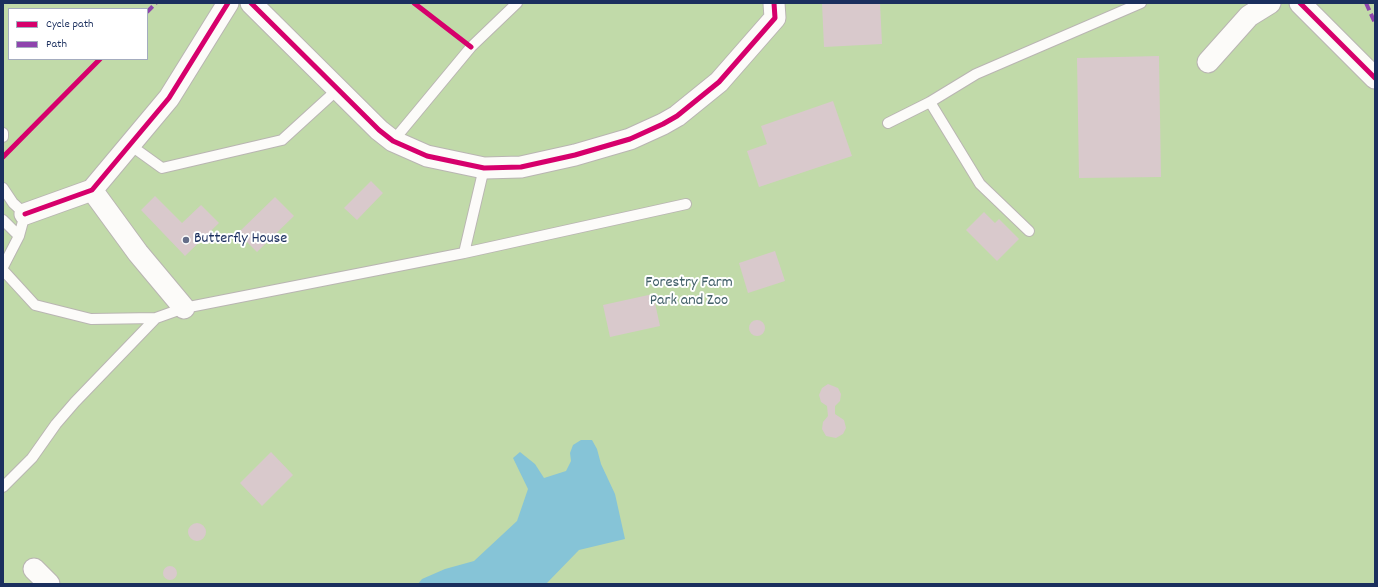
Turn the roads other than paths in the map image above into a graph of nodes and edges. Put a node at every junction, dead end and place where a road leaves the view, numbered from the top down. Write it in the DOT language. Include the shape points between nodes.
graph roads {
  1 [pos="228,3"];
  2 [pos="251,3"];
  3 [pos="517,3"];
  4 [pos="774,3"];
  5 [pos="1141,3"];
  6 [pos="1270,3"];
  7 [pos="1300,3"];
  8 [pos="1208,62"];
  9 [pos="1375,78"];
  10 [pos="338,89"];
  11 [pos="930,102"];
  12 [pos="888,123"];
  13 [pos="3,133"];
  14 [pos="3,137"];
  15 [pos="393,141"];
  16 [pos="130,145"];
  17 [pos="484,168"];
  18 [pos="3,188"];
  19 [pos="92,190"];
  20 [pos="686,204"];
  21 [pos="25,214"];
  22 [pos="3,220"];
  23 [pos="1029,231"];
  24 [pos="19,236"];
  25 [pos="464,253"];
  26 [pos="3,268"];
  27 [pos="184,308"];
  28 [pos="156,318"];
  29 [pos="3,487"];
  30 [pos="34,569"];
  31 [pos="49,584"];
  1 -- 16 [label="street" via="169,98"];
  2 -- 10 [label="street"];
  3 -- 15 [label="lane" via="471,47"];
  4 -- 17 [label="street" via="775,18 719,82 663,124 630,139 575,155 520,167"];
  5 -- 11 [label="lane" via="976,74"];
  6 -- 8 [label="street" via="1249,16"];
  7 -- 9 [label="street"];
  10 -- 15 [label="street"];
  10 -- 16 [label="lane" via="282,140 162,168"];
  11 -- 12 [label="lane"];
  11 -- 23 [label="lane" via="980,184"];
  13 -- 14 [label="lane"];
  15 -- 17 [label="street" via="427,156"];
  16 -- 19 [label="street"];
  17 -- 25 [label="lane"];
  18 -- 21 [label="lane" via="13,203"];
  19 -- 21 [label="street"];
  19 -- 27 [label="street" via="138,253"];
  20 -- 25 [label="lane"];
  21 -- 24 [label="lane"];
  22 -- 24 [label="lane"];
  24 -- 26 [label="lane"];
  25 -- 27 [label="lane"];
  26 -- 28 [label="lane" via="35,305 91,319"];
  27 -- 28 [label="lane"];
  28 -- 29 [label="lane" via="75,402 32,458"];
  30 -- 31 [label="street"];
}
